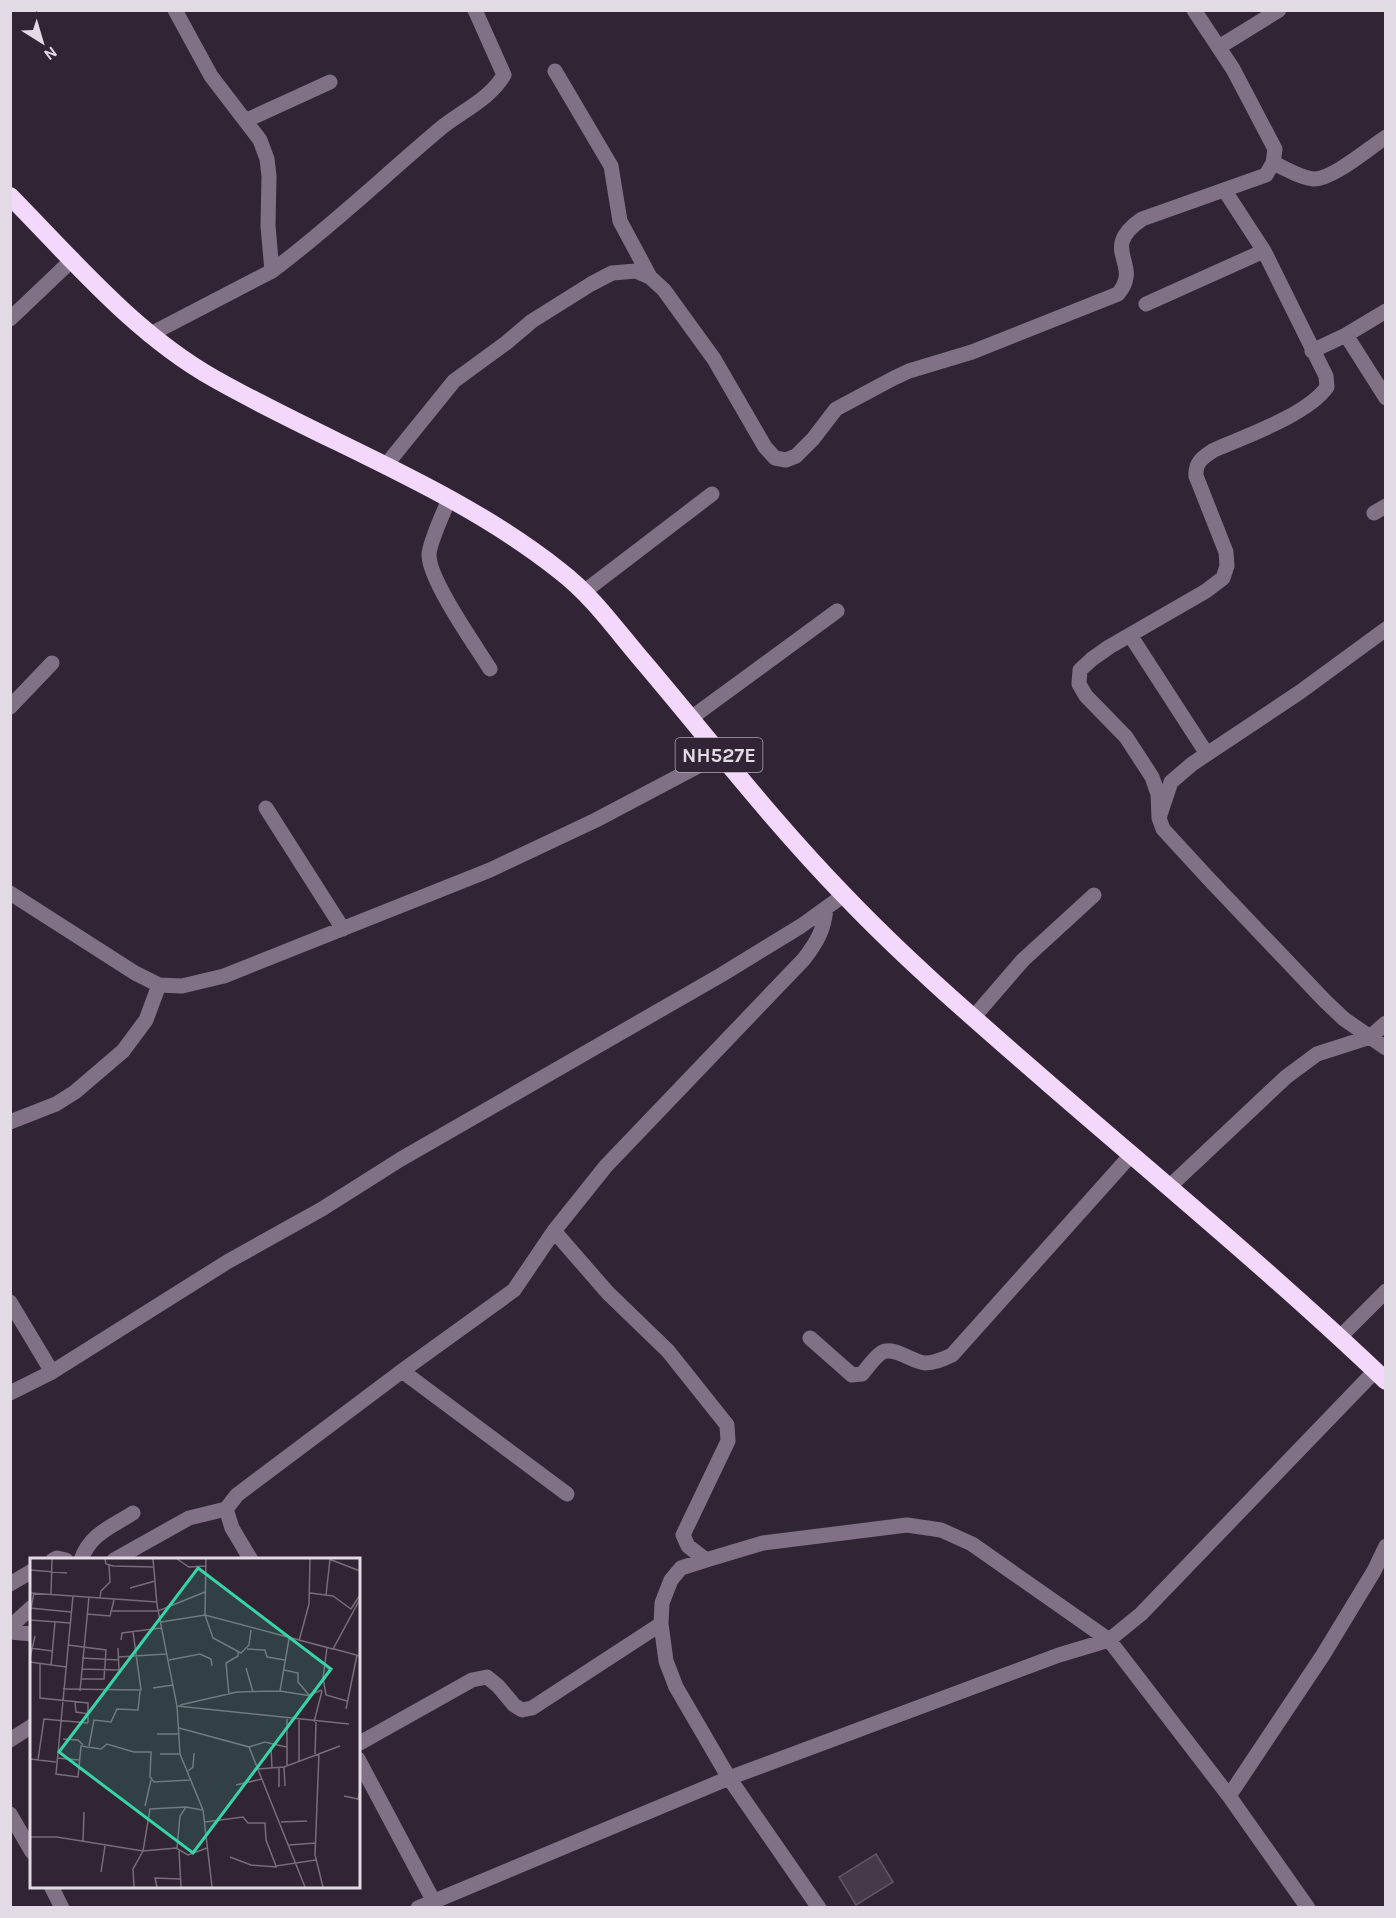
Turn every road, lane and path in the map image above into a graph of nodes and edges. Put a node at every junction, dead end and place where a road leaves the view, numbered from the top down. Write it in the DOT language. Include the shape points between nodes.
graph roads {
  1 [pos="175,10"];
  2 [pos="476,10"];
  3 [pos="1194,10"];
  4 [pos="1280,10"];
  5 [pos="1219,47"];
  6 [pos="555,70"];
  7 [pos="330,82"];
  8 [pos="247,120"];
  9 [pos="1386,137"];
  10 [pos="1273,163"];
  11 [pos="1225,191"];
  12 [pos="10,196"];
  13 [pos="1264,251"];
  14 [pos="73,259"];
  15 [pos="272,271"];
  16 [pos="650,278"];
  17 [pos="1146,304"];
  18 [pos="1386,311"];
  19 [pos="10,319"];
  20 [pos="149,335"];
  21 [pos="1346,335"];
  22 [pos="1312,351"];
  23 [pos="1385,398"];
  24 [pos="386,465"];
  25 [pos="712,494"];
  26 [pos="449,499"];
  27 [pos="585,591"];
  28 [pos="837,611"];
  29 [pos="1386,629"];
  30 [pos="1130,635"];
  31 [pos="52,663"];
  32 [pos="490,669"];
  33 [pos="10,707"];
  34 [pos="691,718"];
  35 [pos="1207,754"];
  36 [pos="719,755"];
  37 [pos="266,808"];
  38 [pos="1159,818"];
  39 [pos="10,893"];
  40 [pos="844,895"];
  41 [pos="1094,895"];
  42 [pos="826,908"];
  43 [pos="343,929"];
  44 [pos="159,985"];
  45 [pos="973,1018"];
  46 [pos="1386,1023"];
  47 [pos="1370,1037"];
  48 [pos="1386,1048"];
  49 [pos="10,1122"];
  50 [pos="1131,1155"];
  51 [pos="1169,1187"];
  52 [pos="554,1231"];
  53 [pos="1386,1291"];
  54 [pos="10,1302"];
  55 [pos="810,1338"];
  56 [pos="1339,1338"];
  57 [pos="402,1371"];
  58 [pos="52,1372"];
  59 [pos="1380,1376"];
  60 [pos="10,1393"];
  61 [pos="567,1494"];
  62 [pos="226,1509"];
  63 [pos="133,1513"];
  64 [pos="1386,1546"];
  65 [pos="82,1558"];
  66 [pos="118,1558"];
  67 [pos="250,1558"];
  68 [pos="706,1560"];
  69 [pos="30,1572"];
  70 [pos="10,1584"];
  71 [pos="30,1609"];
  72 [pos="660,1624"];
  73 [pos="10,1627"];
  74 [pos="10,1632"];
  75 [pos="30,1634"];
  76 [pos="1109,1640"];
  77 [pos="30,1727"];
  78 [pos="10,1740"];
  79 [pos="360,1743"];
  80 [pos="360,1763"];
  81 [pos="729,1778"];
  82 [pos="1229,1796"];
  83 [pos="10,1814"];
  84 [pos="30,1849"];
  85 [pos="52,1888"];
  86 [pos="433,1900"];
  87 [pos="62,1908"];
  88 [pos="418,1908"];
  89 [pos="819,1908"];
  90 [pos="1308,1908"];
  1 -- 8 [label="street" via="211,76"];
  2 -- 15 [label="street" via="504,75 499,84"];
  3 -- 5 [label="street"];
  4 -- 5 [label="street"];
  5 -- 10 [label="street" via="1275,149"];
  6 -- 16 [label="street" via="611,166 620,221"];
  7 -- 8 [label="street"];
  8 -- 15 [label="street" via="267,159"];
  9 -- 10 [label="street" via="1320,178 1311,179"];
  10 -- 11 [label="street" via="1266,176"];
  11 -- 13 [label="street"];
  11 -- 16 [label="street" via="1142,219 1130,228 1120,246 1127,273 1125,286 1118,294 885,382 836,409 813,439 786,460 775,458 765,447 714,359 664,290"];
  12 -- 14 [label="highway, NH527E"];
  13 -- 17 [label="street"];
  13 -- 22 [label="street"];
  14 -- 19 [label="street"];
  14 -- 20 [label="highway, NH527E"];
  15 -- 20 [label="street"];
  16 -- 24 [label="street" via="636,271 612,273 532,321 446,389"];
  18 -- 21 [label="street"];
  20 -- 24 [label="highway, NH527E" via="213,378"];
  21 -- 22 [label="street"];
  21 -- 23 [label="street"];
  22 -- 30 [label="street" via="1326,376 1327,387 1320,396 1301,410 1214,450 1196,467 1226,552 1223,578"];
  24 -- 26 [label="highway, NH527E"];
  25 -- 27 [label="street"];
  26 -- 27 [label="highway, NH527E" via="531,549"];
  26 -- 32 [label="street" via="429,553 430,566"];
  27 -- 34 [label="highway, NH527E"];
  28 -- 34 [label="street"];
  29 -- 35 [label="street"];
  30 -- 35 [label="street"];
  30 -- 38 [label="street" via="1080,670 1080,684 1144,764 1158,794"];
  31 -- 33 [label="street"];
  34 -- 36 [label="highway, NH527E"];
  35 -- 38 [label="street" via="1171,782"];
  36 -- 40 [label="highway, NH527E"];
  36 -- 43 [label="street" via="490,870"];
  37 -- 43 [label="street"];
  38 -- 47 [label="street" via="1163,829 1185,854 1325,1001"];
  39 -- 44 [label="street"];
  40 -- 42 [label="street"];
  40 -- 45 [label="highway, NH527E"];
  41 -- 45 [label="street" via="1023,960"];
  42 -- 52 [label="street" via="819,940 804,959 606,1166"];
  42 -- 58 [label="street" via="722,975 227,1262"];
  43 -- 44 [label="street" via="224,976 182,986"];
  44 -- 49 [label="street" via="146,1020 123,1051 56,1104"];
  45 -- 50 [label="highway, NH527E"];
  46 -- 47 [label="street"];
  47 -- 48 [label="street"];
  47 -- 51 [label="street" via="1317,1054 1286,1077"];
  50 -- 51 [label="highway, NH527E"];
  50 -- 55 [label="street" via="952,1355 924,1363 886,1351 862,1374 852,1375"];
  51 -- 56 [label="highway, NH527E"];
  52 -- 57 [label="street" via="514,1290"];
  52 -- 68 [label="street" via="608,1293 668,1351 727,1425 728,1441 683,1535 688,1546"];
  53 -- 56 [label="street"];
  54 -- 58 [label="street"];
  56 -- 59 [label="highway, NH527E"];
  57 -- 61 [label="street"];
  57 -- 62 [label="street" via="237,1495"];
  58 -- 60 [label="street"];
  59 -- 76 [label="street" via="1141,1614"];
  62 -- 66 [label="street" via="189,1518"];
  62 -- 67 [label="street"];
  63 -- 65 [label="street" via="88,1543"];
  64 -- 82 [label="street" via="1323,1655"];
  68 -- 72 [label="street" via="681,1568 671,1580 662,1603"];
  68 -- 76 [label="street" via="763,1543 907,1524 941,1530 972,1544"];
  69 -- 70 [label="street"];
  71 -- 73 [label="street"];
  72 -- 79 [label="street" via="532,1708 522,1710 514,1705 487,1677 471,1680"];
  72 -- 81 [label="street" via="666,1661 676,1687"];
  74 -- 75 [label="street"];
  76 -- 81 [label="street"];
  76 -- 82 [label="street"];
  77 -- 78 [label="street"];
  80 -- 86 [label="street"];
  81 -- 86 [label="street"];
  81 -- 89 [label="street"];
  82 -- 90 [label="street"];
  83 -- 84 [label="street"];
  85 -- 87 [label="street"];
  86 -- 88 [label="street"];
}
